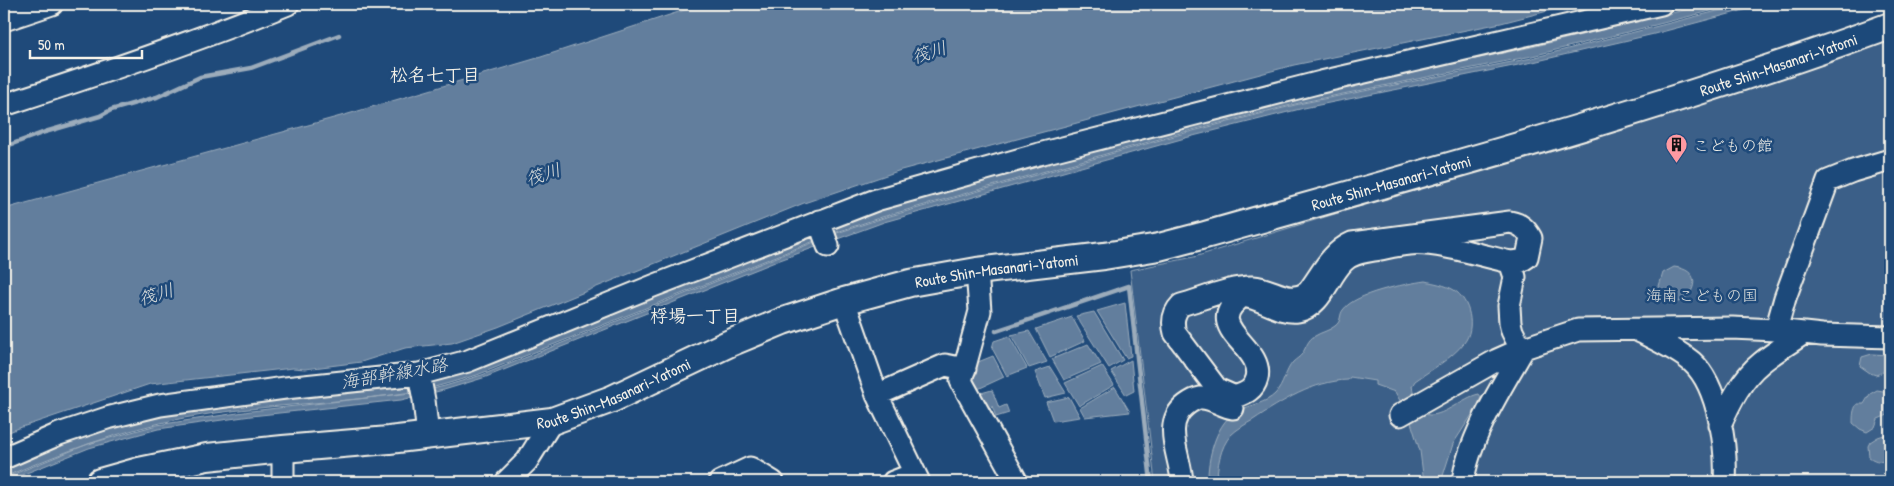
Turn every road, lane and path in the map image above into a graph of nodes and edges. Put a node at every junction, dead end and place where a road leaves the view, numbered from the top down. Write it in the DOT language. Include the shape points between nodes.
graph roads {
  1 [pos="52,4"];
  2 [pos="288,4"];
  3 [pos="1661,4"];
  4 [pos="4,20"];
  5 [pos="1890,26"];
  6 [pos="4,105"];
  7 [pos="1890,160"];
  8 [pos="1510,262"];
  9 [pos="977,271"];
  10 [pos="844,301"];
  11 [pos="1637,330"];
  12 [pos="1776,330"];
  13 [pos="1804,333"];
  14 [pos="1890,337"];
  15 [pos="1522,349"];
  16 [pos="965,369"];
  17 [pos="420,376"];
  18 [pos="877,395"];
  19 [pos="1234,408"];
  20 [pos="1400,415"];
  21 [pos="552,421"];
  22 [pos="1720,425"];
  23 [pos="428,436"];
  24 [pos="283,449"];
  25 [pos="4,458"];
  26 [pos="917,478"];
  27 [pos="100,482"];
  28 [pos="283,482"];
  29 [pos="506,482"];
  30 [pos="720,482"];
  31 [pos="774,482"];
  32 [pos="893,482"];
  33 [pos="1017,482"];
  34 [pos="1182,482"];
  35 [pos="1463,482"];
  36 [pos="1725,482"];
  1 -- 4 [label="street"];
  2 -- 6 [label="street" via="139,60"];
  3 -- 17 [label="street" via="1321,82 1039,154 876,200 824,234"];
  5 -- 9 [label="main road, Route Shin-Masanari-Yatomi" via="1796,61 1523,145 1205,235 1104,256"];
  7 -- 12 [label="street" via="1828,181"];
  8 -- 8 [label="street" via="1428,244 1409,244 1358,253 1344,260 1309,307 1283,310 1243,296 1228,312 1227,321 1255,361 1258,372 1256,384 1249,392 1235,397 1217,389 1174,333 1176,310 1182,305 1244,287 1261,288 1285,298 1303,296 1334,255 1352,244 1518,223 1531,238 1527,257"];
  8 -- 15 [label="street" via="1515,277 1510,323"];
  9 -- 10 [label="main road, Route Shin-Masanari-Yatomi" via="910,283"];
  9 -- 16 [label="street" via="980,311"];
  10 -- 18 [label="street"];
  10 -- 21 [label="main road, Route Shin-Masanari-Yatomi" via="783,321 612,399"];
  11 -- 12 [label="street"];
  11 -- 15 [label="street" via="1578,330"];
  11 -- 22 [label="street" via="1693,363 1710,388"];
  12 -- 13 [label="street"];
  13 -- 14 [label="street"];
  13 -- 22 [label="street" via="1760,363 1748,376"];
  15 -- 20 [label="street"];
  15 -- 35 [label="street" via="1484,420"];
  16 -- 18 [label="street" via="945,365"];
  16 -- 33 [label="street" via="962,381"];
  17 -- 23 [label="street"];
  17 -- 25 [label="street" via="285,388 160,405 59,434"];
  18 -- 26 [label="street"];
  19 -- 34 [label="street" via="1201,398 1192,400 1178,411 1173,434"];
  21 -- 23 [label="main road, Route Shin-Masanari-Yatomi"];
  21 -- 29 [label="street" via="527,461"];
  22 -- 36 [label="street"];
  23 -- 24 [label="main road, Route Shin-Masanari-Yatomi"];
  24 -- 27 [label="main road, Route Shin-Masanari-Yatomi" via="207,457"];
  24 -- 28 [label="street"];
  26 -- 32 [label="street"];
  30 -- 31 [label="street" via="750,468"];
}
